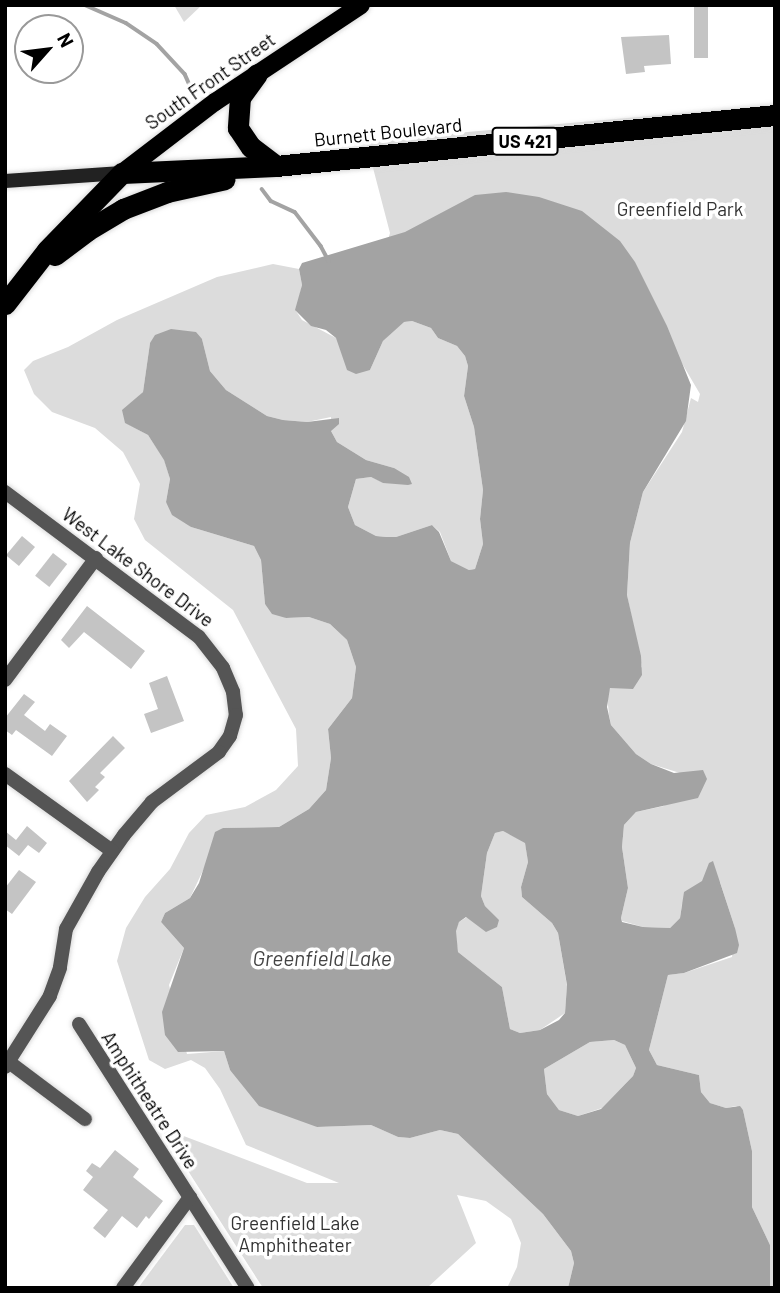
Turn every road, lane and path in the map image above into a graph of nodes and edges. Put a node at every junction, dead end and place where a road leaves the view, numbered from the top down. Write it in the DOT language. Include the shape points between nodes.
graph roads {
  1 [pos="361,5"];
  2 [pos="257,74"];
  3 [pos="775,115"];
  4 [pos="276,166"];
  5 [pos="122,173"];
  6 [pos="5,181"];
  7 [pos="21,282"];
  8 [pos="5,304"];
  9 [pos="5,492"];
  10 [pos="96,558"];
  11 [pos="5,680"];
  12 [pos="5,774"];
  13 [pos="112,851"];
  14 [pos="79,1024"];
  15 [pos="6,1063"];
  16 [pos="86,1119"];
  17 [pos="190,1197"];
  18 [pos="123,1288"];
  19 [pos="248,1288"];
  1 -- 2 [label="main road, South Front Street"];
  2 -- 4 [label="highway" via="240,97 238,128 251,147"];
  2 -- 5 [label="main road, South Front Street"];
  3 -- 4 [label="highway, Burnett Boulevard / US 421"];
  4 -- 5 [label="highway, Burnett Boulevard / US 421"];
  4 -- 7 [label="highway" via="167,192 123,209"];
  5 -- 6 [label="main road, Burnett Boulevard"];
  5 -- 7 [label="highway" via="83,209"];
  7 -- 8 [label="highway"];
  9 -- 10 [label="street, West Lake Shore Drive"];
  10 -- 11 [label="street"];
  10 -- 13 [label="street, West Lake Shore Drive" via="209,646 236,704 234,726 219,752 162,793"];
  12 -- 13 [label="street"];
  13 -- 15 [label="street, West Lake Shore Drive" via="69,920 50,996"];
  14 -- 17 [label="street, Amphitheatre Drive"];
  15 -- 16 [label="street"];
  17 -- 18 [label="street"];
  17 -- 19 [label="street, Amphitheatre Drive"];
}
